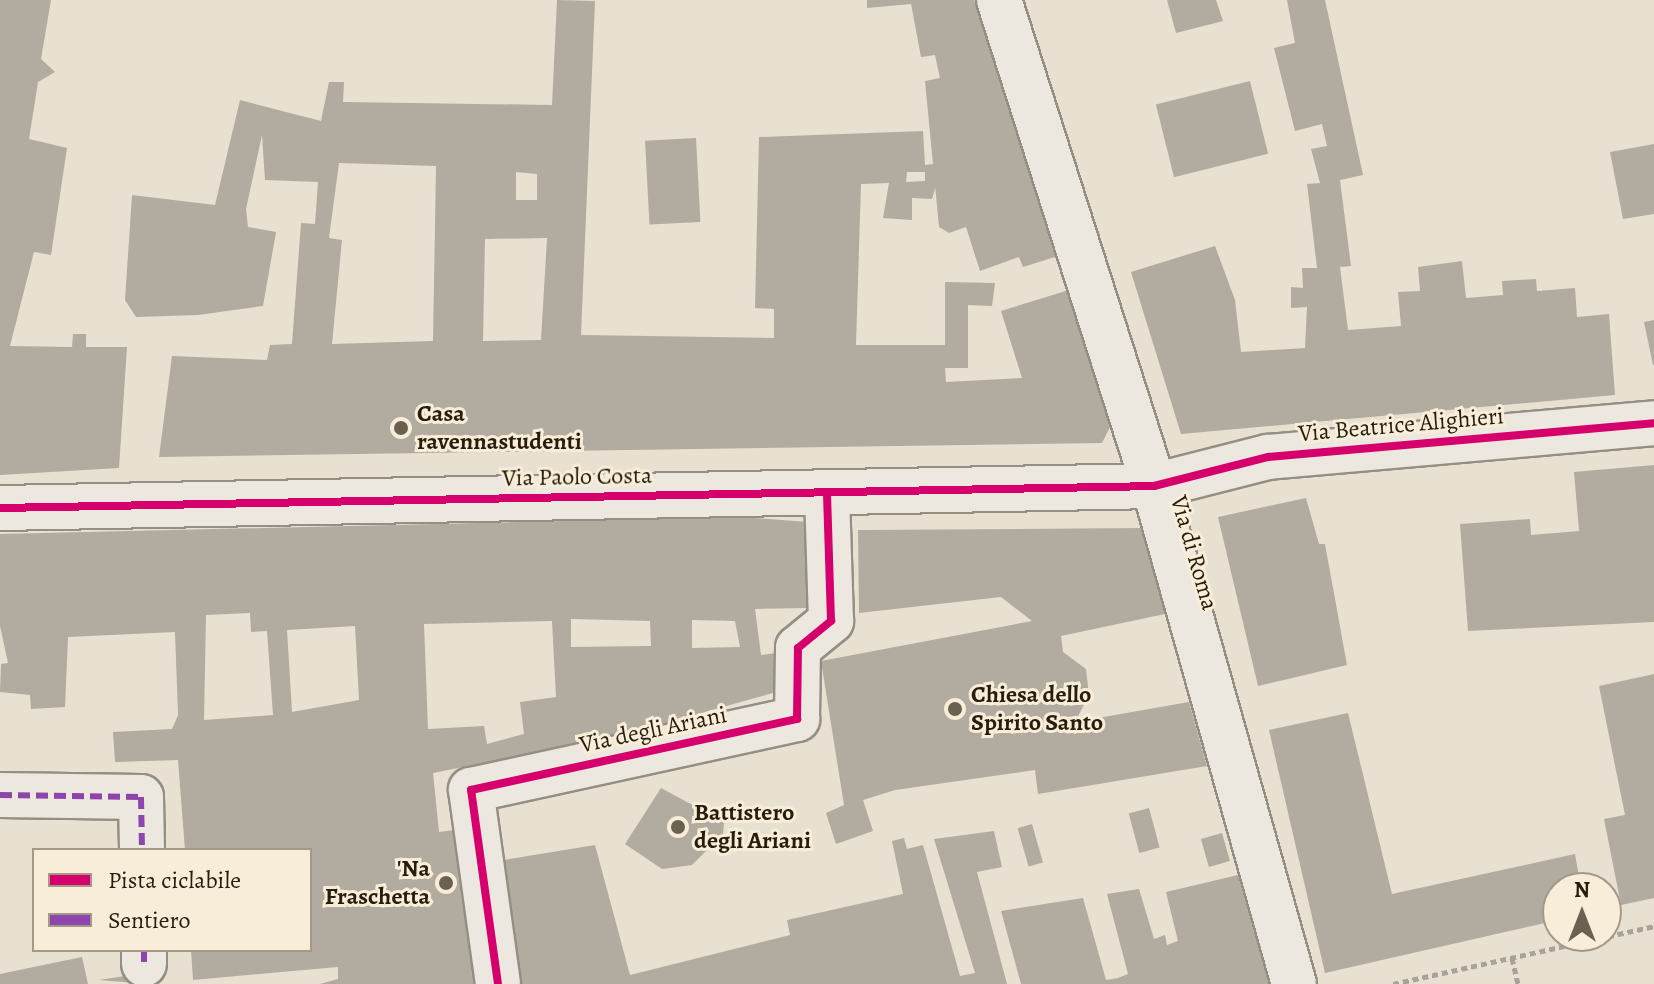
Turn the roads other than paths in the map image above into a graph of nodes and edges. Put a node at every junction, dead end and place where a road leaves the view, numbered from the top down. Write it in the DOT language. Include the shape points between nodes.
graph roads {
  1 [pos="999,0"];
  2 [pos="1654,423"];
  3 [pos="1154,486"];
  4 [pos="827,492"];
  5 [pos="0,508"];
  6 [pos="0,795"];
  7 [pos="142,848"];
  8 [pos="498,984"];
  9 [pos="1294,984"];
  1 -- 3 [label="street, Via di Roma"];
  2 -- 3 [label="street, Via Beatrice Alighieri" via="1268,457"];
  3 -- 4 [label="street, Via Paolo Costa"];
  3 -- 9 [label="street, Via di Roma"];
  4 -- 5 [label="street, Via Paolo Costa"];
  4 -- 8 [label="street, Via degli Ariani" via="831,621 798,648 797,719 471,790"];
  6 -- 7 [label="street" via="141,797"];
}
